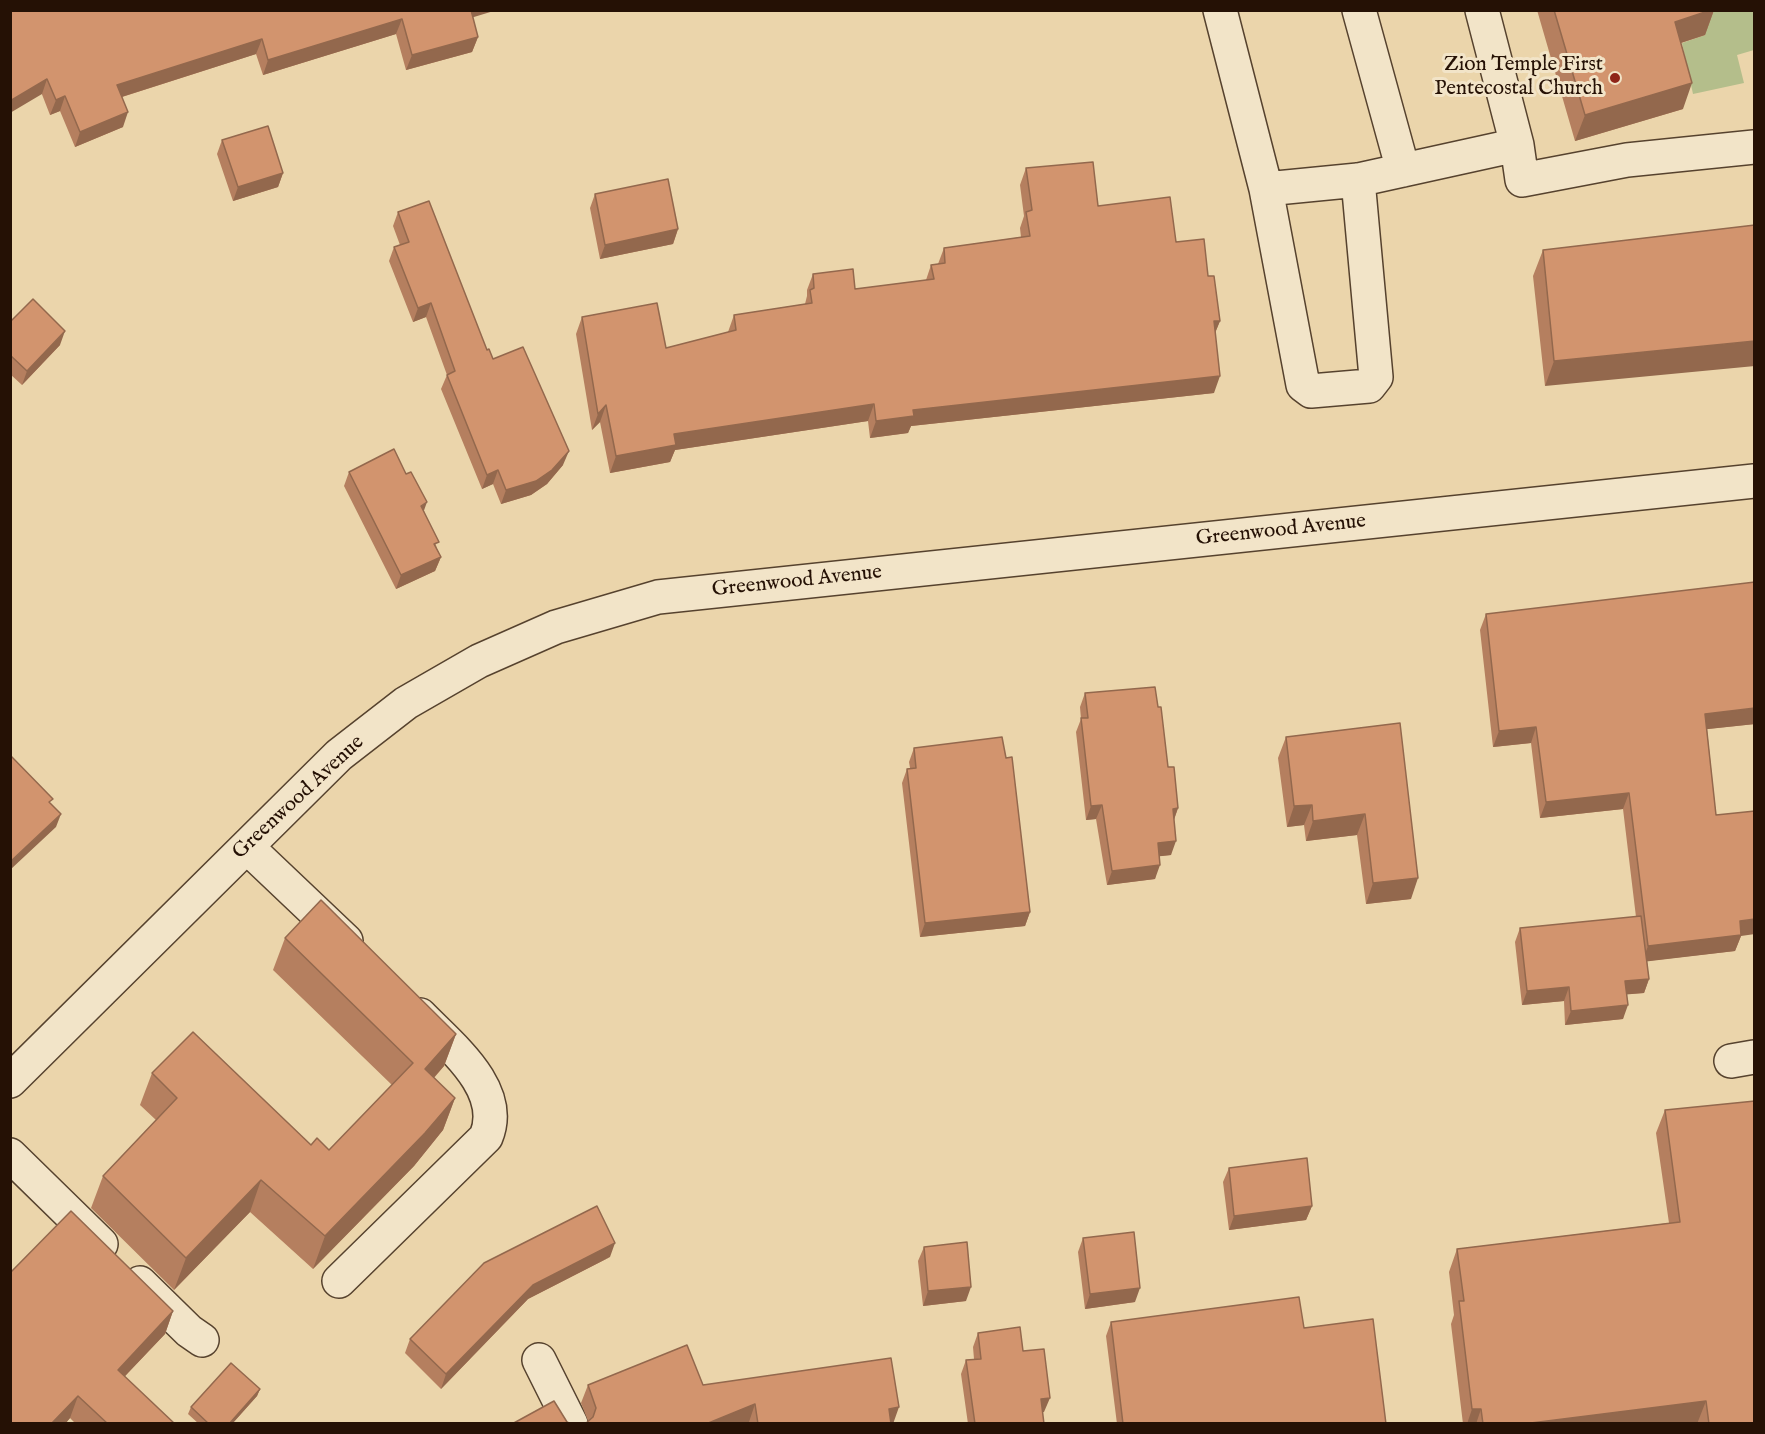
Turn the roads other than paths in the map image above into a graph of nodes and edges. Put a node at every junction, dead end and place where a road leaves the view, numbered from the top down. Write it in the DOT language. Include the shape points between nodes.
graph roads {
  1 [pos="1220,10"];
  2 [pos="1359,10"];
  3 [pos="1482,10"];
  4 [pos="1517,145"];
  5 [pos="1755,147"];
  6 [pos="1403,170"];
  7 [pos="1358,180"];
  8 [pos="1266,189"];
  9 [pos="1755,481"];
  10 [pos="247,847"];
  11 [pos="367,962"];
  12 [pos="399,994"];
  13 [pos="10,1081"];
  14 [pos="10,1155"];
  15 [pos="339,1281"];
  16 [pos="202,1340"];
  17 [pos="539,1360"];
  18 [pos="571,1424"];
  1 -- 8 [label="street"];
  2 -- 6 [label="street"];
  3 -- 4 [label="street"];
  4 -- 5 [label="street" via="1522,180 1627,160"];
  4 -- 6 [label="street"];
  6 -- 7 [label="street"];
  7 -- 8 [label="street"];
  7 -- 8 [label="street" via="1376,377 1369,386 1311,391 1303,385"];
  9 -- 10 [label="street, Greenwood Avenue" via="658,597 556,627 479,661 406,703 339,755"];
  10 -- 11 [label="street"];
  10 -- 13 [label="street, Greenwood Avenue"];
  12 -- 15 [label="street" via="469,1066 489,1099 490,1127 486,1137"];
  14 -- 16 [label="street"];
  17 -- 18 [label="street"];
}
